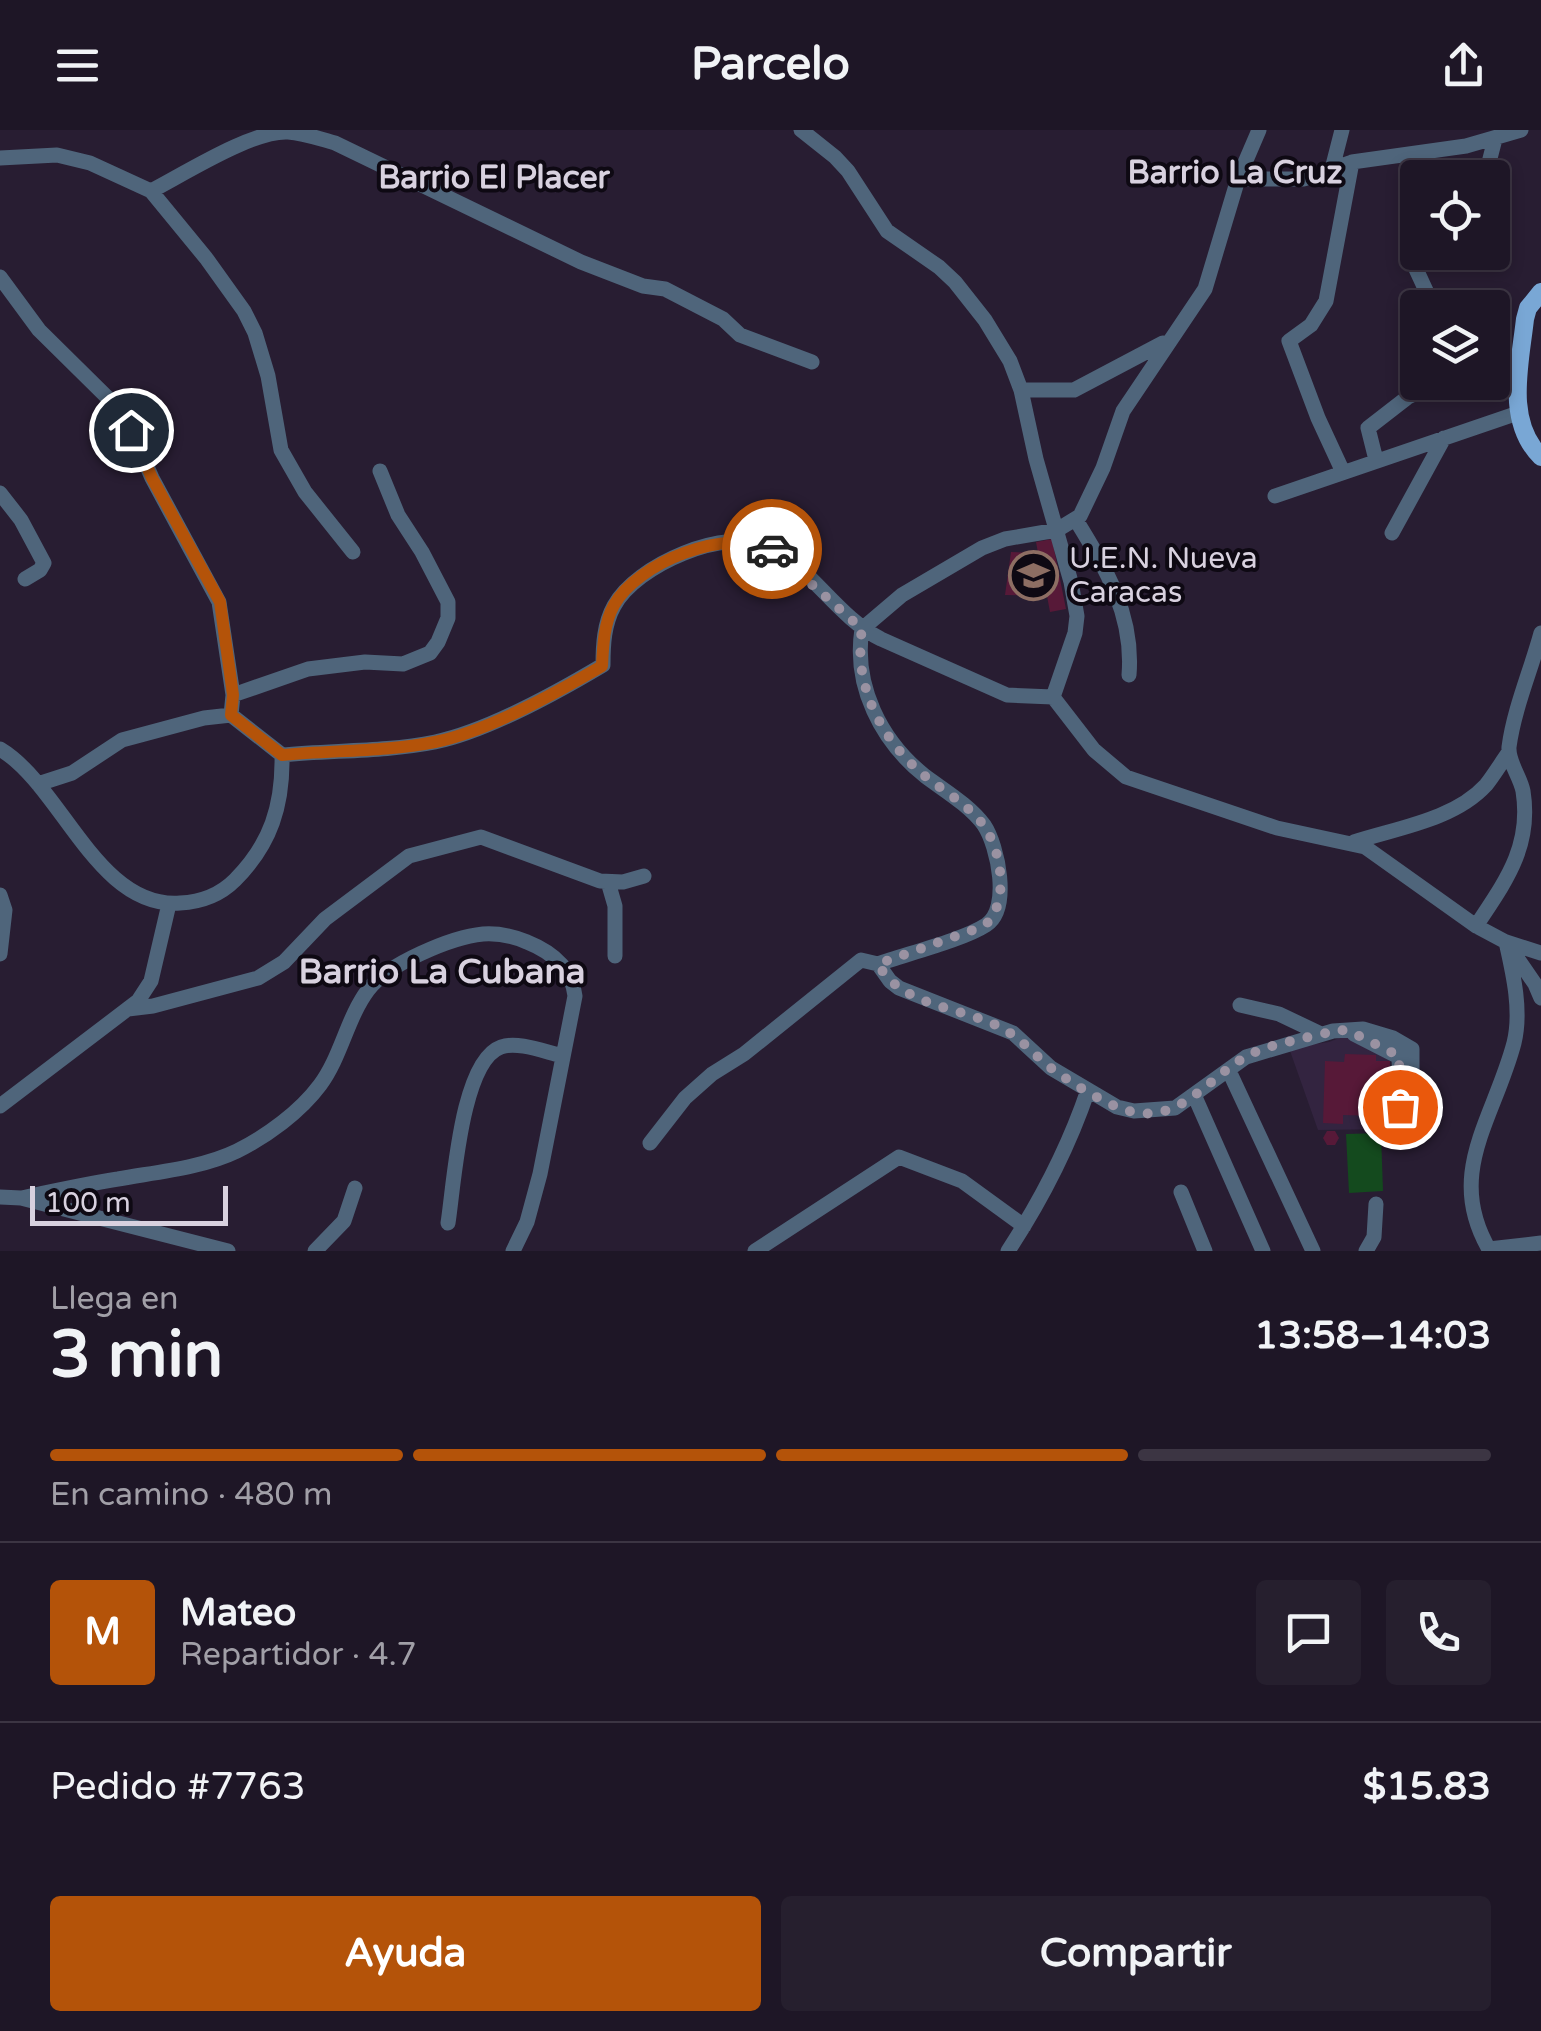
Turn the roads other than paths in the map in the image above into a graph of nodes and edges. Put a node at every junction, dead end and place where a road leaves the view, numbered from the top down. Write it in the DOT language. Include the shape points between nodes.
graph roads {
  1 [pos="801,130"];
  2 [pos="1259,130"];
  3 [pos="1342,130"];
  4 [pos="1521,130"];
  5 [pos="1495,139"];
  6 [pos="0,158"];
  7 [pos="1490,160"];
  8 [pos="1352,162"];
  9 [pos="1332,169"];
  10 [pos="1238,179"];
  11 [pos="150,191"];
  12 [pos="0,277"];
  13 [pos="1541,292"];
  14 [pos="1171,338"];
  15 [pos="812,362"];
  16 [pos="1021,390"];
  17 [pos="1404,400"];
  18 [pos="1518,413"];
  19 [pos="1444,438"];
  20 [pos="1541,457"];
  21 [pos="1376,460"];
  22 [pos="380,471"];
  23 [pos="1344,472"];
  24 [pos="0,493"];
  25 [pos="1275,496"];
  26 [pos="1076,520"];
  27 [pos="1057,530"];
  28 [pos="1392,534"];
  29 [pos="353,552"];
  30 [pos="25,579"];
  31 [pos="862,629"];
  32 [pos="1541,634"];
  33 [pos="1128,674"];
  34 [pos="233,695"];
  35 [pos="1053,697"];
  36 [pos="231,715"];
  37 [pos="0,748"];
  38 [pos="1508,752"];
  39 [pos="282,755"];
  40 [pos="38,784"];
  41 [pos="1353,842"];
  42 [pos="644,876"];
  43 [pos="608,882"];
  44 [pos="0,895"];
  45 [pos="168,904"];
  46 [pos="1476,926"];
  47 [pos="1506,942"];
  48 [pos="1541,953"];
  49 [pos="0,954"];
  50 [pos="615,956"];
  51 [pos="878,964"];
  52 [pos="1541,998"];
  53 [pos="1240,1005"];
  54 [pos="128,1008"];
  55 [pos="1334,1032"];
  56 [pos="562,1056"];
  57 [pos="1229,1070"];
  58 [pos="1088,1090"];
  59 [pos="1195,1097"];
  60 [pos="0,1106"];
  61 [pos="650,1143"];
  62 [pos="354,1188"];
  63 [pos="1181,1192"];
  64 [pos="0,1197"];
  65 [pos="21,1198"];
  66 [pos="1376,1204"];
  67 [pos="448,1223"];
  68 [pos="1024,1226"];
  69 [pos="1541,1244"];
  70 [pos="1490,1250"];
  71 [pos="228,1251"];
  72 [pos="315,1251"];
  73 [pos="513,1251"];
  74 [pos="755,1251"];
  75 [pos="1008,1251"];
  76 [pos="1205,1251"];
  77 [pos="1263,1251"];
  78 [pos="1314,1251"];
  79 [pos="1366,1251"];
  1 -- 16 [label="street" via="848,171 887,231 954,282 999,342"];
  2 -- 10 [label="street"];
  3 -- 9 [label="street"];
  4 -- 5 [label="street"];
  5 -- 7 [label="street"];
  5 -- 8 [label="street"];
  6 -- 11 [label="street" via="58,155"];
  8 -- 9 [label="street"];
  8 -- 23 [label="street" via="1326,302 1289,341"];
  9 -- 10 [label="street" via="1290,181"];
  10 -- 14 [label="street" via="1205,289"];
  11 -- 15 [label="street" via="259,136 292,132 317,138 580,262 665,290 740,335"];
  11 -- 29 [label="street" via="244,312 268,376 281,450"];
  12 -- 34 [label="street" via="131,430 220,602"];
  13 -- 18 [label="main road" via="1525,319"];
  14 -- 16 [label="street" via="1074,390"];
  14 -- 26 [label="street" via="1123,411 1088,506"];
  16 -- 27 [label="street"];
  17 -- 21 [label="street" via="1368,428"];
  18 -- 19 [label="street"];
  18 -- 20 [label="main road"];
  19 -- 21 [label="street"];
  19 -- 28 [label="street"];
  21 -- 23 [label="street"];
  22 -- 34 [label="street" via="448,602 438,642 403,664 308,668"];
  23 -- 25 [label="street"];
  24 -- 30 [label="street" via="44,562"];
  26 -- 27 [label="street"];
  26 -- 33 [label="street" via="1121,602"];
  27 -- 31 [label="street" via="982,548 902,595"];
  27 -- 35 [label="street" via="1076,616"];
  31 -- 35 [label="street" via="1007,695"];
  31 -- 39 [label="street" via="768,546 752,541 702,548 634,582 614,605 602,666 556,693 436,742"];
  31 -- 51 [label="street" via="861,678 878,719 908,761 983,824 1001,893 984,926"];
  32 -- 38 [label="street"];
  34 -- 36 [label="street"];
  35 -- 41 [label="street" via="1094,750 1126,777 1277,828"];
  36 -- 39 [label="street"];
  36 -- 40 [label="street" via="122,740 72,773"];
  37 -- 40 [label="street"];
  38 -- 41 [label="street" via="1487,784 1460,805"];
  38 -- 46 [label="street" via="1522,785 1524,841"];
  39 -- 45 [label="street" via="278,812 257,854 222,891"];
  40 -- 45 [label="street" via="115,878"];
  41 -- 46 [label="street"];
  42 -- 43 [label="street"];
  43 -- 50 [label="street"];
  43 -- 54 [label="street" via="481,837 427,851 386,871 258,978"];
  44 -- 49 [label="street"];
  45 -- 54 [label="street" via="151,981"];
  46 -- 47 [label="street"];
  47 -- 48 [label="street"];
  47 -- 52 [label="street"];
  47 -- 70 [label="street" via="1515,1041 1469,1178 1473,1218"];
  51 -- 58 [label="street" via="909,993 1013,1034"];
  51 -- 61 [label="street" via="862,960 712,1074"];
  53 -- 55 [label="street"];
  54 -- 60 [label="street"];
  55 -- 55 [label="street" via="1363,1029 1412,1049 1400,1107 1399,1056"];
  55 -- 57 [label="street" via="1246,1057"];
  56 -- 65 [label="street" via="575,996 568,971 514,936 467,936 424,953 368,989 318,1088 236,1152"];
  56 -- 67 [label="street" via="502,1046 486,1058 470,1090"];
  56 -- 73 [label="street" via="540,1174"];
  57 -- 59 [label="street"];
  57 -- 78 [label="street"];
  58 -- 59 [label="street" via="1134,1112 1175,1108"];
  58 -- 68 [label="street" via="1070,1144"];
  59 -- 77 [label="street"];
  62 -- 72 [label="street" via="344,1221"];
  63 -- 76 [label="street"];
  64 -- 65 [label="street"];
  65 -- 71 [label="street"];
  66 -- 79 [label="street"];
  68 -- 74 [label="street" via="962,1181 899,1156"];
  68 -- 75 [label="street"];
  69 -- 70 [label="street"];
}
